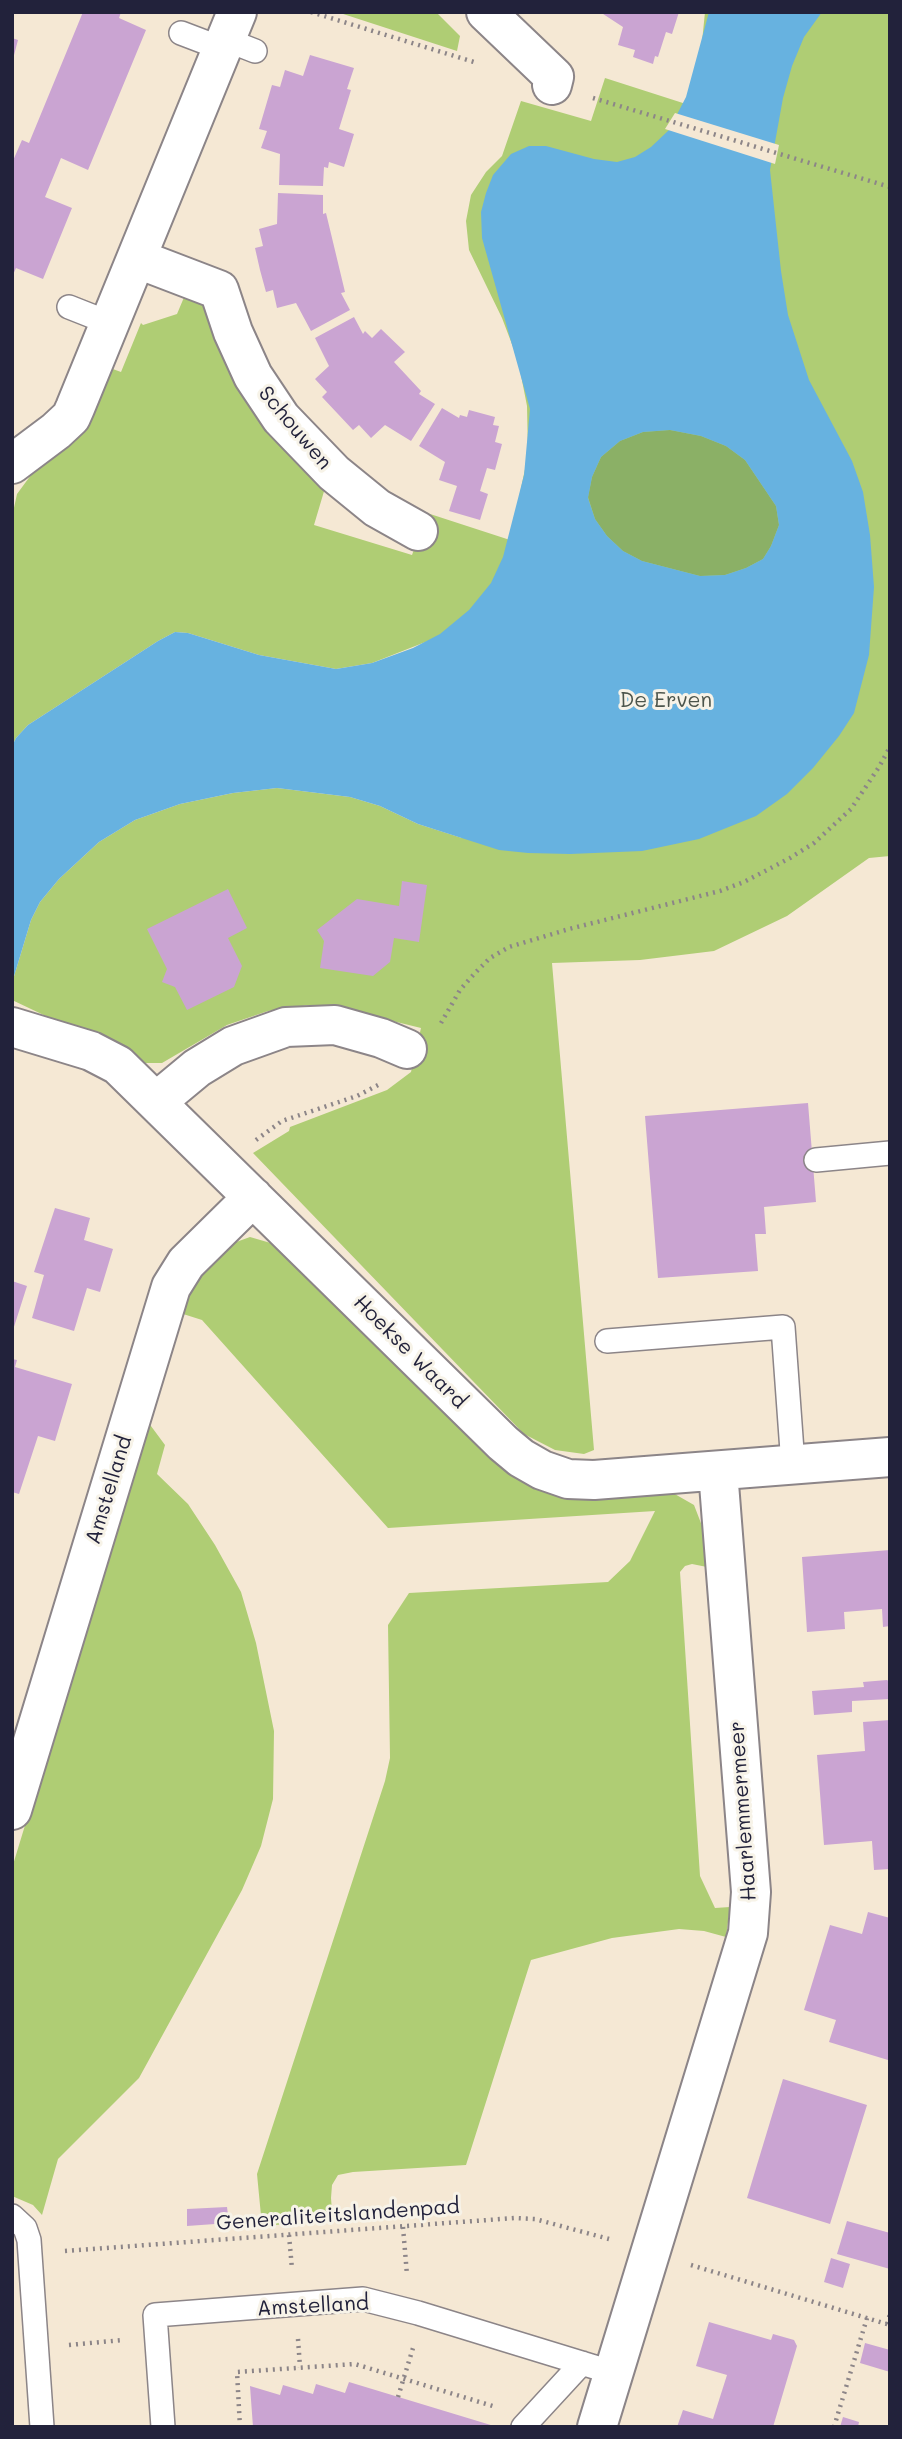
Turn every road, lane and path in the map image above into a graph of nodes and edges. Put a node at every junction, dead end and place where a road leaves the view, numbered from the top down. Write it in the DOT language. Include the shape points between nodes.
graph roads {
  1 [pos="311,12"];
  2 [pos="486,12"];
  3 [pos="181,33"];
  4 [pos="236,38"];
  5 [pos="475,62"];
  6 [pos="552,86"];
  7 [pos="890,187"];
  8 [pos="138,259"];
  9 [pos="69,307"];
  10 [pos="112,324"];
  11 [pos="12,464"];
  12 [pos="418,531"];
  13 [pos="890,747"];
  14 [pos="16,1028"];
  15 [pos="409,1054"];
  16 [pos="156,1102"];
  17 [pos="262,1135"];
  18 [pos="890,1153"];
  19 [pos="816,1160"];
  20 [pos="253,1197"];
  21 [pos="607,1341"];
  22 [pos="890,1457"];
  23 [pos="793,1465"];
  24 [pos="718,1471"];
  25 [pos="12,1810"];
  26 [pos="12,2216"];
  27 [pos="403,2227"];
  28 [pos="289,2235"];
  29 [pos="613,2240"];
  30 [pos="63,2251"];
  31 [pos="684,2263"];
  32 [pos="293,2276"];
  33 [pos="408,2280"];
  34 [pos="890,2314"];
  35 [pos="867,2318"];
  36 [pos="888,2324"];
  37 [pos="297,2328"];
  38 [pos="124,2340"];
  39 [pos="414,2344"];
  40 [pos="68,2345"];
  41 [pos="300,2367"];
  42 [pos="598,2368"];
  43 [pos="404,2379"];
  44 [pos="398,2397"];
  45 [pos="505,2410"];
  46 [pos="42,2427"];
  47 [pos="163,2427"];
  48 [pos="240,2427"];
  49 [pos="523,2427"];
  50 [pos="597,2427"];
  51 [pos="834,2427"];
  1 -- 5 [label="path"];
  2 -- 6 [label="street" via="554,76"];
  3 -- 4 [label="lane"];
  4 -- 8 [label="street"];
  6 -- 7 [label="path"];
  8 -- 10 [label="street"];
  8 -- 12 [label="street, Schouwen" via="219,290 253,376 281,418 334,473 377,508"];
  9 -- 10 [label="lane"];
  10 -- 11 [label="street" via="71,417"];
  13 -- 15 [label="path" via="851,809 790,859 720,891 509,947 490,958 460,990"];
  14 -- 16 [label="street, Hoekse Waard" via="105,1058 128,1073"];
  15 -- 16 [label="street" via="382,1038 335,1025 286,1027 233,1046"];
  15 -- 17 [label="path" via="357,1096 282,1121"];
  16 -- 20 [label="street, Hoekse Waard"];
  18 -- 19 [label="lane"];
  20 -- 24 [label="street, Hoekse Waard" via="521,1458 542,1470 581,1480"];
  20 -- 25 [label="street, Amstelland" via="186,1263 171,1287"];
  21 -- 23 [label="lane" via="783,1327"];
  22 -- 23 [label="street"];
  23 -- 24 [label="street"];
  24 -- 42 [label="street, Haarlemmermeer" via="751,1892 748,1933"];
  26 -- 46 [label="lane" via="22,2223 29,2240"];
  27 -- 28 [label="path, Generaliteitslandenpad"];
  27 -- 29 [label="path, Generaliteitslandenpad" via="535,2219"];
  27 -- 33 [label="path"];
  28 -- 30 [label="path, Generaliteitslandenpad"];
  28 -- 32 [label="path"];
  31 -- 35 [label="path"];
  34 -- 36 [label="path"];
  35 -- 36 [label="path"];
  35 -- 51 [label="path"];
  37 -- 41 [label="path"];
  38 -- 40 [label="path"];
  39 -- 43 [label="path"];
  41 -- 43 [label="path" via="355,2364"];
  41 -- 48 [label="path" via="237,2372"];
  42 -- 47 [label="lane, Amstelland" via="363,2299 155,2315"];
  42 -- 49 [label="lane"];
  42 -- 50 [label="street, Haarlemmermeer"];
  43 -- 44 [label="path"];
  43 -- 45 [label="path"];
}
